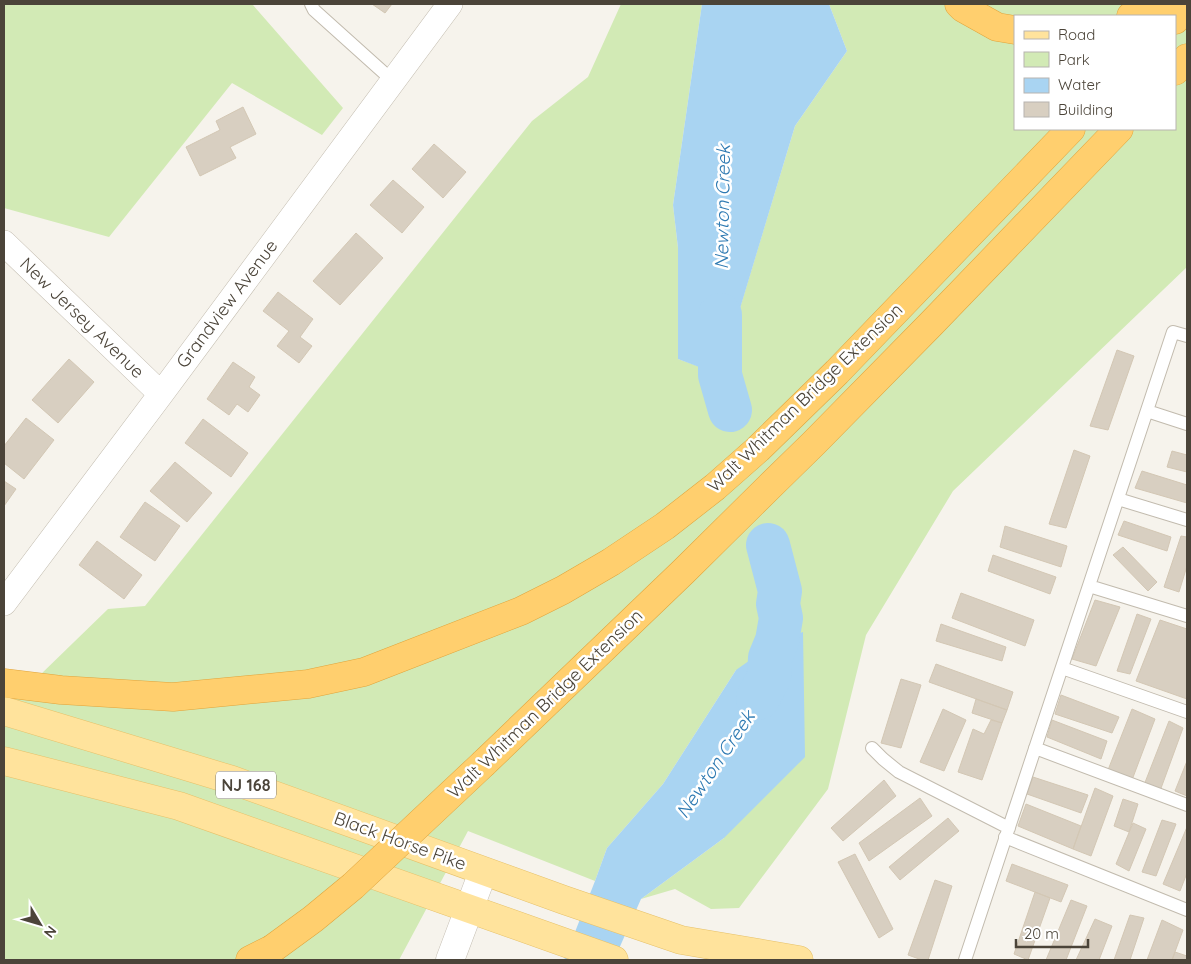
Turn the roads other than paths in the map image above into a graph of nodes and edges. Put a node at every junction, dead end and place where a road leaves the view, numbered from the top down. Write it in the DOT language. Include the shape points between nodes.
graph roads {
  1 [pos="311,4"];
  2 [pos="450,4"];
  3 [pos="960,4"];
  4 [pos="1156,4"];
  5 [pos="1187,6"];
  6 [pos="1133,15"];
  7 [pos="1176,19"];
  8 [pos="1014,30"];
  9 [pos="1187,58"];
  10 [pos="1176,70"];
  11 [pos="393,81"];
  12 [pos="1070,130"];
  13 [pos="1118,130"];
  14 [pos="4,243"];
  15 [pos="1187,336"];
  16 [pos="161,394"];
  17 [pos="1147,411"];
  18 [pos="1187,424"];
  19 [pos="1118,499"];
  20 [pos="1187,520"];
  21 [pos="1089,586"];
  22 [pos="4,603"];
  23 [pos="1187,616"];
  24 [pos="1062,668"];
  25 [pos="4,683"];
  26 [pos="4,711"];
  27 [pos="1187,712"];
  28 [pos="872,748"];
  29 [pos="1035,748"];
  30 [pos="4,761"];
  31 [pos="1187,805"];
  32 [pos="1007,833"];
  33 [pos="483,872"];
  34 [pos="469,910"];
  35 [pos="1187,910"];
  36 [pos="261,954"];
  37 [pos="450,960"];
  38 [pos="614,960"];
  39 [pos="799,960"];
  40 [pos="964,960"];
  1 -- 11 [label="lane"];
  2 -- 11 [label="street, Grandview Avenue"];
  3 -- 8 [label="highway" via="997,27"];
  4 -- 6 [label="highway"];
  5 -- 7 [label="highway"];
  9 -- 10 [label="highway"];
  11 -- 16 [label="street, Grandview Avenue"];
  12 -- 25 [label="highway, Walt Whitman Bridge Extension" via="857,352 752,454 666,526 563,590 512,615 364,672 308,684 173,697"];
  13 -- 36 [label="highway, Walt Whitman Bridge Extension, bridge" via="814,443 676,579 352,886 313,919"];
  14 -- 16 [label="street, New Jersey Avenue"];
  15 -- 17 [label="lane" via="1173,332"];
  16 -- 22 [label="street, Grandview Avenue"];
  17 -- 18 [label="lane"];
  17 -- 19 [label="lane"];
  19 -- 20 [label="lane"];
  19 -- 21 [label="lane"];
  21 -- 23 [label="lane"];
  21 -- 24 [label="lane"];
  24 -- 27 [label="lane"];
  24 -- 29 [label="lane"];
  26 -- 33 [label="main road, Black Horse Pike / NJ 168" via="232,780"];
  28 -- 32 [label="lane" via="899,772"];
  29 -- 31 [label="lane"];
  29 -- 32 [label="lane"];
  30 -- 34 [label="main road" via="179,806"];
  32 -- 35 [label="lane"];
  32 -- 40 [label="lane"];
  33 -- 34 [label="street"];
  33 -- 39 [label="main road, Black Horse Pike / NJ 168" via="681,940"];
  34 -- 37 [label="street"];
  34 -- 38 [label="main road"];
}
